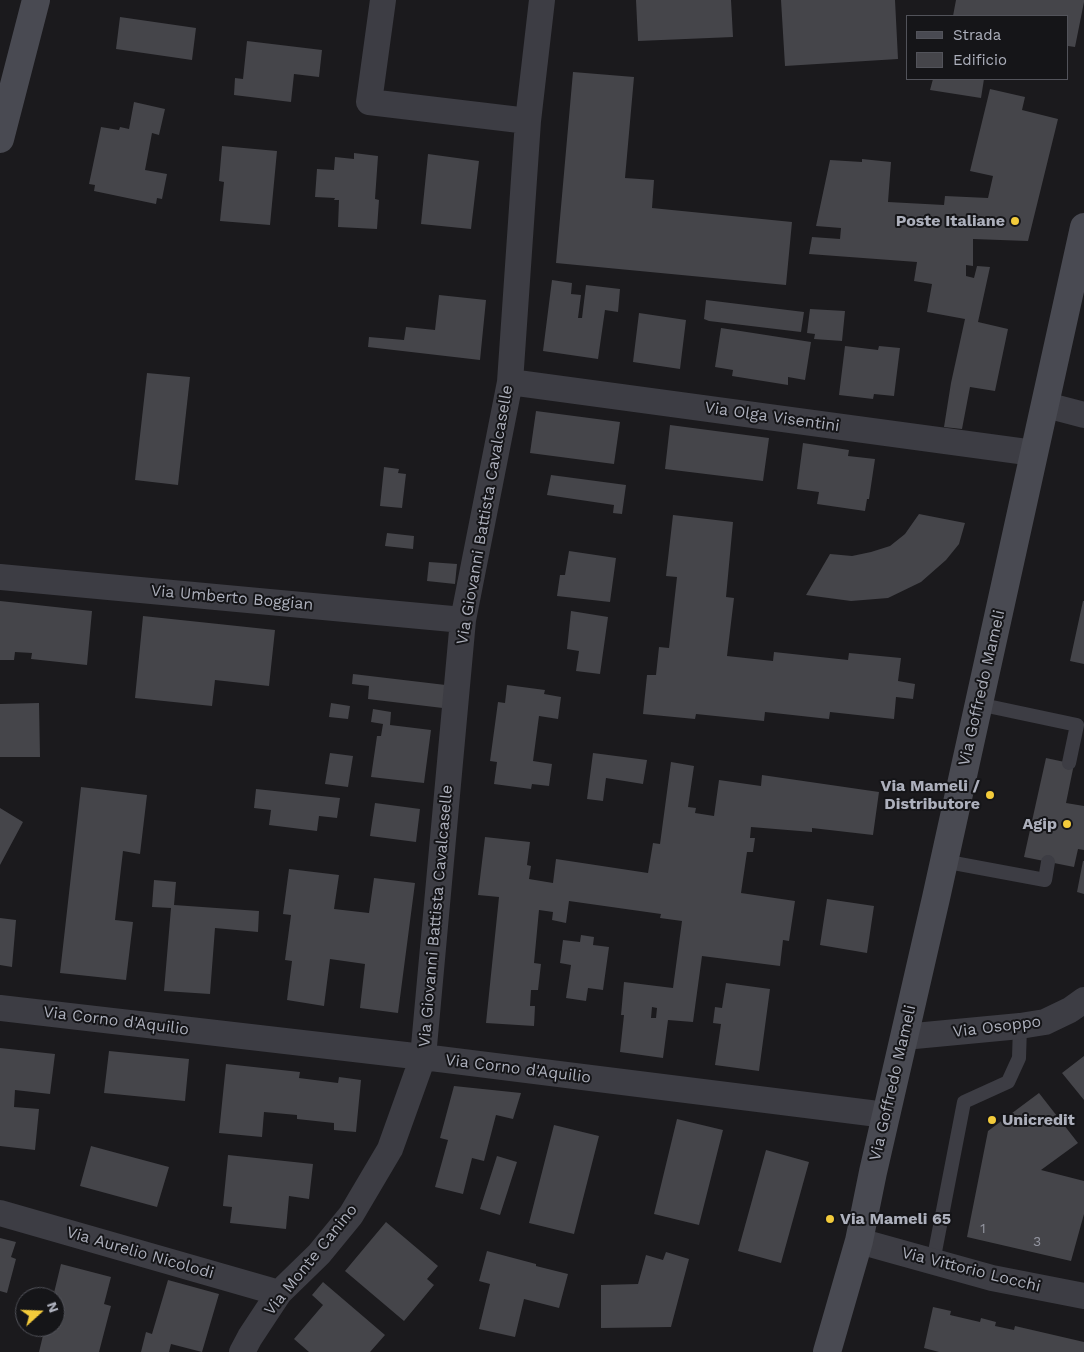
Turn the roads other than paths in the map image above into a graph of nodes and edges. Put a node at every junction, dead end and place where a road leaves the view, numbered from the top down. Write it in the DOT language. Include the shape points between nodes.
graph roads {
  1 [pos="36,0"];
  2 [pos="383,0"];
  3 [pos="542,0"];
  4 [pos="528,121"];
  5 [pos="0,140"];
  6 [pos="1084,227"];
  7 [pos="510,382"];
  8 [pos="1046,405"];
  9 [pos="1084,415"];
  10 [pos="1034,453"];
  11 [pos="0,577"];
  12 [pos="463,620"];
  13 [pos="978,704"];
  14 [pos="1069,763"];
  15 [pos="943,860"];
  16 [pos="1048,862"];
  17 [pos="1084,1000"];
  18 [pos="0,1008"];
  19 [pos="1020,1026"];
  20 [pos="904,1037"];
  21 [pos="423,1057"];
  22 [pos="886,1116"];
  23 [pos="0,1213"];
  24 [pos="859,1241"];
  25 [pos="933,1262"];
  26 [pos="279,1293"];
  27 [pos="1084,1296"];
  28 [pos="242,1352"];
  29 [pos="827,1352"];
  1 -- 5 [label="main road"];
  2 -- 4 [label="street" via="369,102"];
  3 -- 4 [label="street, Via Giovanni Battista Cavalcaselle"];
  4 -- 7 [label="street, Via Giovanni Battista Cavalcaselle"];
  6 -- 8 [label="main road, Via Goffredo Mameli"];
  7 -- 10 [label="street, Via Olga Visentini"];
  7 -- 12 [label="street, Via Giovanni Battista Cavalcaselle"];
  8 -- 9 [label="street"];
  8 -- 10 [label="main road, Via Goffredo Mameli"];
  10 -- 13 [label="main road, Via Goffredo Mameli"];
  11 -- 12 [label="street, Via Umberto Boggian"];
  12 -- 21 [label="street, Via Giovanni Battista Cavalcaselle"];
  13 -- 14 [label="lane" via="1077,725"];
  13 -- 15 [label="main road, Via Goffredo Mameli"];
  15 -- 16 [label="lane" via="1045,880"];
  15 -- 20 [label="main road, Via Goffredo Mameli"];
  17 -- 19 [label="street, Via Osoppo" via="1044,1022"];
  18 -- 21 [label="street, Via Corno d'Aquilio"];
  19 -- 20 [label="street, Via Osoppo"];
  19 -- 25 [label="lane" via="1019,1058 1008,1082 964,1102"];
  20 -- 22 [label="main road, Via Goffredo Mameli"];
  21 -- 22 [label="street, Via Corno d'Aquilio"];
  21 -- 26 [label="street, Via Monte Canino" via="390,1149 351,1215 319,1254"];
  22 -- 24 [label="main road, Via Goffredo Mameli"];
  23 -- 26 [label="street, Via Aurelio Nicolodi"];
  24 -- 25 [label="street, Via Vittorio Locchi"];
  24 -- 29 [label="main road, Via Goffredo Mameli"];
  25 -- 27 [label="street, Via Vittorio Locchi" via="992,1278"];
  26 -- 28 [label="street, Via Monte Canino"];
}
